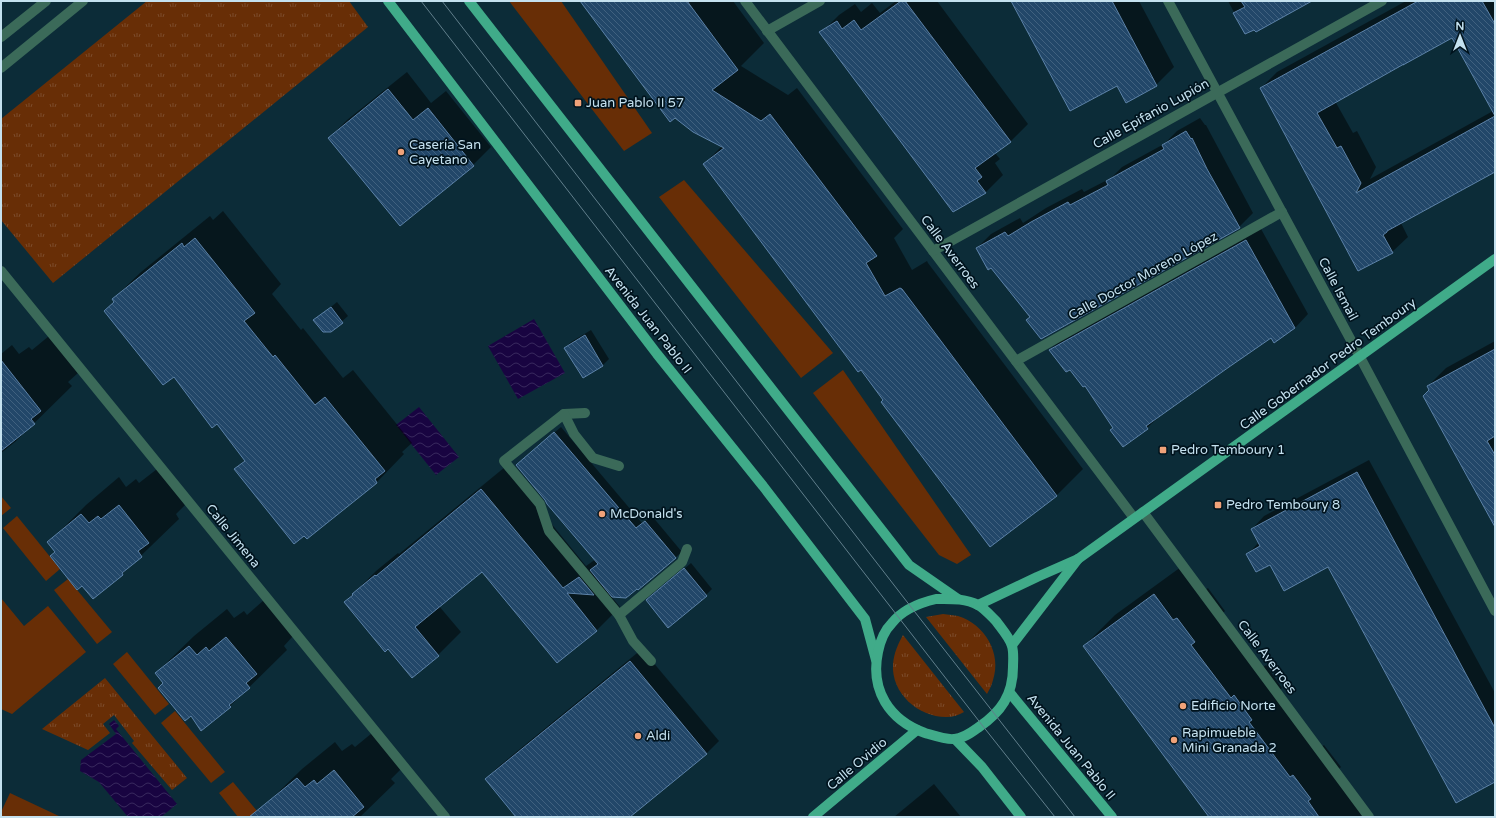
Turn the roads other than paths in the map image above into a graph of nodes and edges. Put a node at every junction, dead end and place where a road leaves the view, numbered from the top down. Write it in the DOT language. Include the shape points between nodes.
graph roads {
  1 [pos="46,1"];
  2 [pos="83,1"];
  3 [pos="388,1"];
  4 [pos="469,1"];
  5 [pos="745,1"];
  6 [pos="820,1"];
  7 [pos="1168,1"];
  8 [pos="1382,1"];
  9 [pos="767,30"];
  10 [pos="1,37"];
  11 [pos="1,68"];
  12 [pos="1217,93"];
  13 [pos="1282,212"];
  14 [pos="933,250"];
  15 [pos="1495,260"];
  16 [pos="1,270"];
  17 [pos="1360,357"];
  18 [pos="1016,361"];
  19 [pos="585,413"];
  20 [pos="564,414"];
  21 [pos="620,466"];
  22 [pos="1143,512"];
  23 [pos="1134,518"];
  24 [pos="687,549"];
  25 [pos="1078,559"];
  26 [pos="958,599"];
  27 [pos="978,605"];
  28 [pos="1495,611"];
  29 [pos="619,615"];
  30 [pos="1012,645"];
  31 [pos="876,660"];
  32 [pos="651,661"];
  33 [pos="1010,693"];
  34 [pos="917,730"];
  35 [pos="954,739"];
  36 [pos="446,817"];
  37 [pos="812,817"];
  38 [pos="1021,817"];
  39 [pos="1112,817"];
  40 [pos="1369,817"];
  1 -- 10 [label="street"];
  2 -- 11 [label="street"];
  3 -- 31 [label="main road, Avenida Juan Pablo II" via="865,619"];
  4 -- 26 [label="main road" via="910,565"];
  5 -- 9 [label="street, Calle Averroes"];
  6 -- 9 [label="street"];
  7 -- 12 [label="street, Calle Ismail"];
  8 -- 12 [label="street, Calle Epifanio Lupión"];
  9 -- 14 [label="street, Calle Averroes"];
  12 -- 13 [label="street, Calle Ismail"];
  12 -- 14 [label="street, Calle Epifanio Lupión"];
  13 -- 17 [label="street, Calle Ismail"];
  13 -- 18 [label="street, Calle Doctor Moreno López"];
  14 -- 18 [label="street, Calle Averroes"];
  15 -- 17 [label="main road, Calle Gobernador Pedro Temboury"];
  16 -- 36 [label="street, Calle Jimena"];
  17 -- 22 [label="main road, Calle Gobernador Pedro Temboury"];
  17 -- 28 [label="street, Calle Ismail"];
  18 -- 23 [label="street, Calle Averroes"];
  19 -- 20 [label="street"];
  20 -- 21 [label="street" via="574,434 593,458"];
  20 -- 29 [label="street" via="504,461 540,504 549,531"];
  22 -- 23 [label="main road, Calle Gobernador Pedro Temboury"];
  22 -- 40 [label="street, Calle Averroes"];
  23 -- 25 [label="main road, Calle Gobernador Pedro Temboury"];
  24 -- 29 [label="street" via="682,562"];
  25 -- 27 [label="main road, Calle Gobernador Pedro Temboury"];
  25 -- 30 [label="main road, Calle Gobernador Pedro Temboury"];
  26 -- 27 [label="main road"];
  26 -- 31 [label="main road" via="936,599 910,607 889,626 880,643"];
  27 -- 30 [label="main road" via="1001,627"];
  29 -- 32 [label="street" via="632,641"];
  30 -- 33 [label="main road" via="1013,678"];
  31 -- 34 [label="main road" via="875,674 885,703 895,716"];
  33 -- 35 [label="main road" via="994,715 970,734"];
  33 -- 39 [label="main road, Avenida Juan Pablo II"];
  34 -- 35 [label="main road"];
  34 -- 37 [label="main road, Calle Ovidio"];
  35 -- 38 [label="main road" via="982,768"];
}
